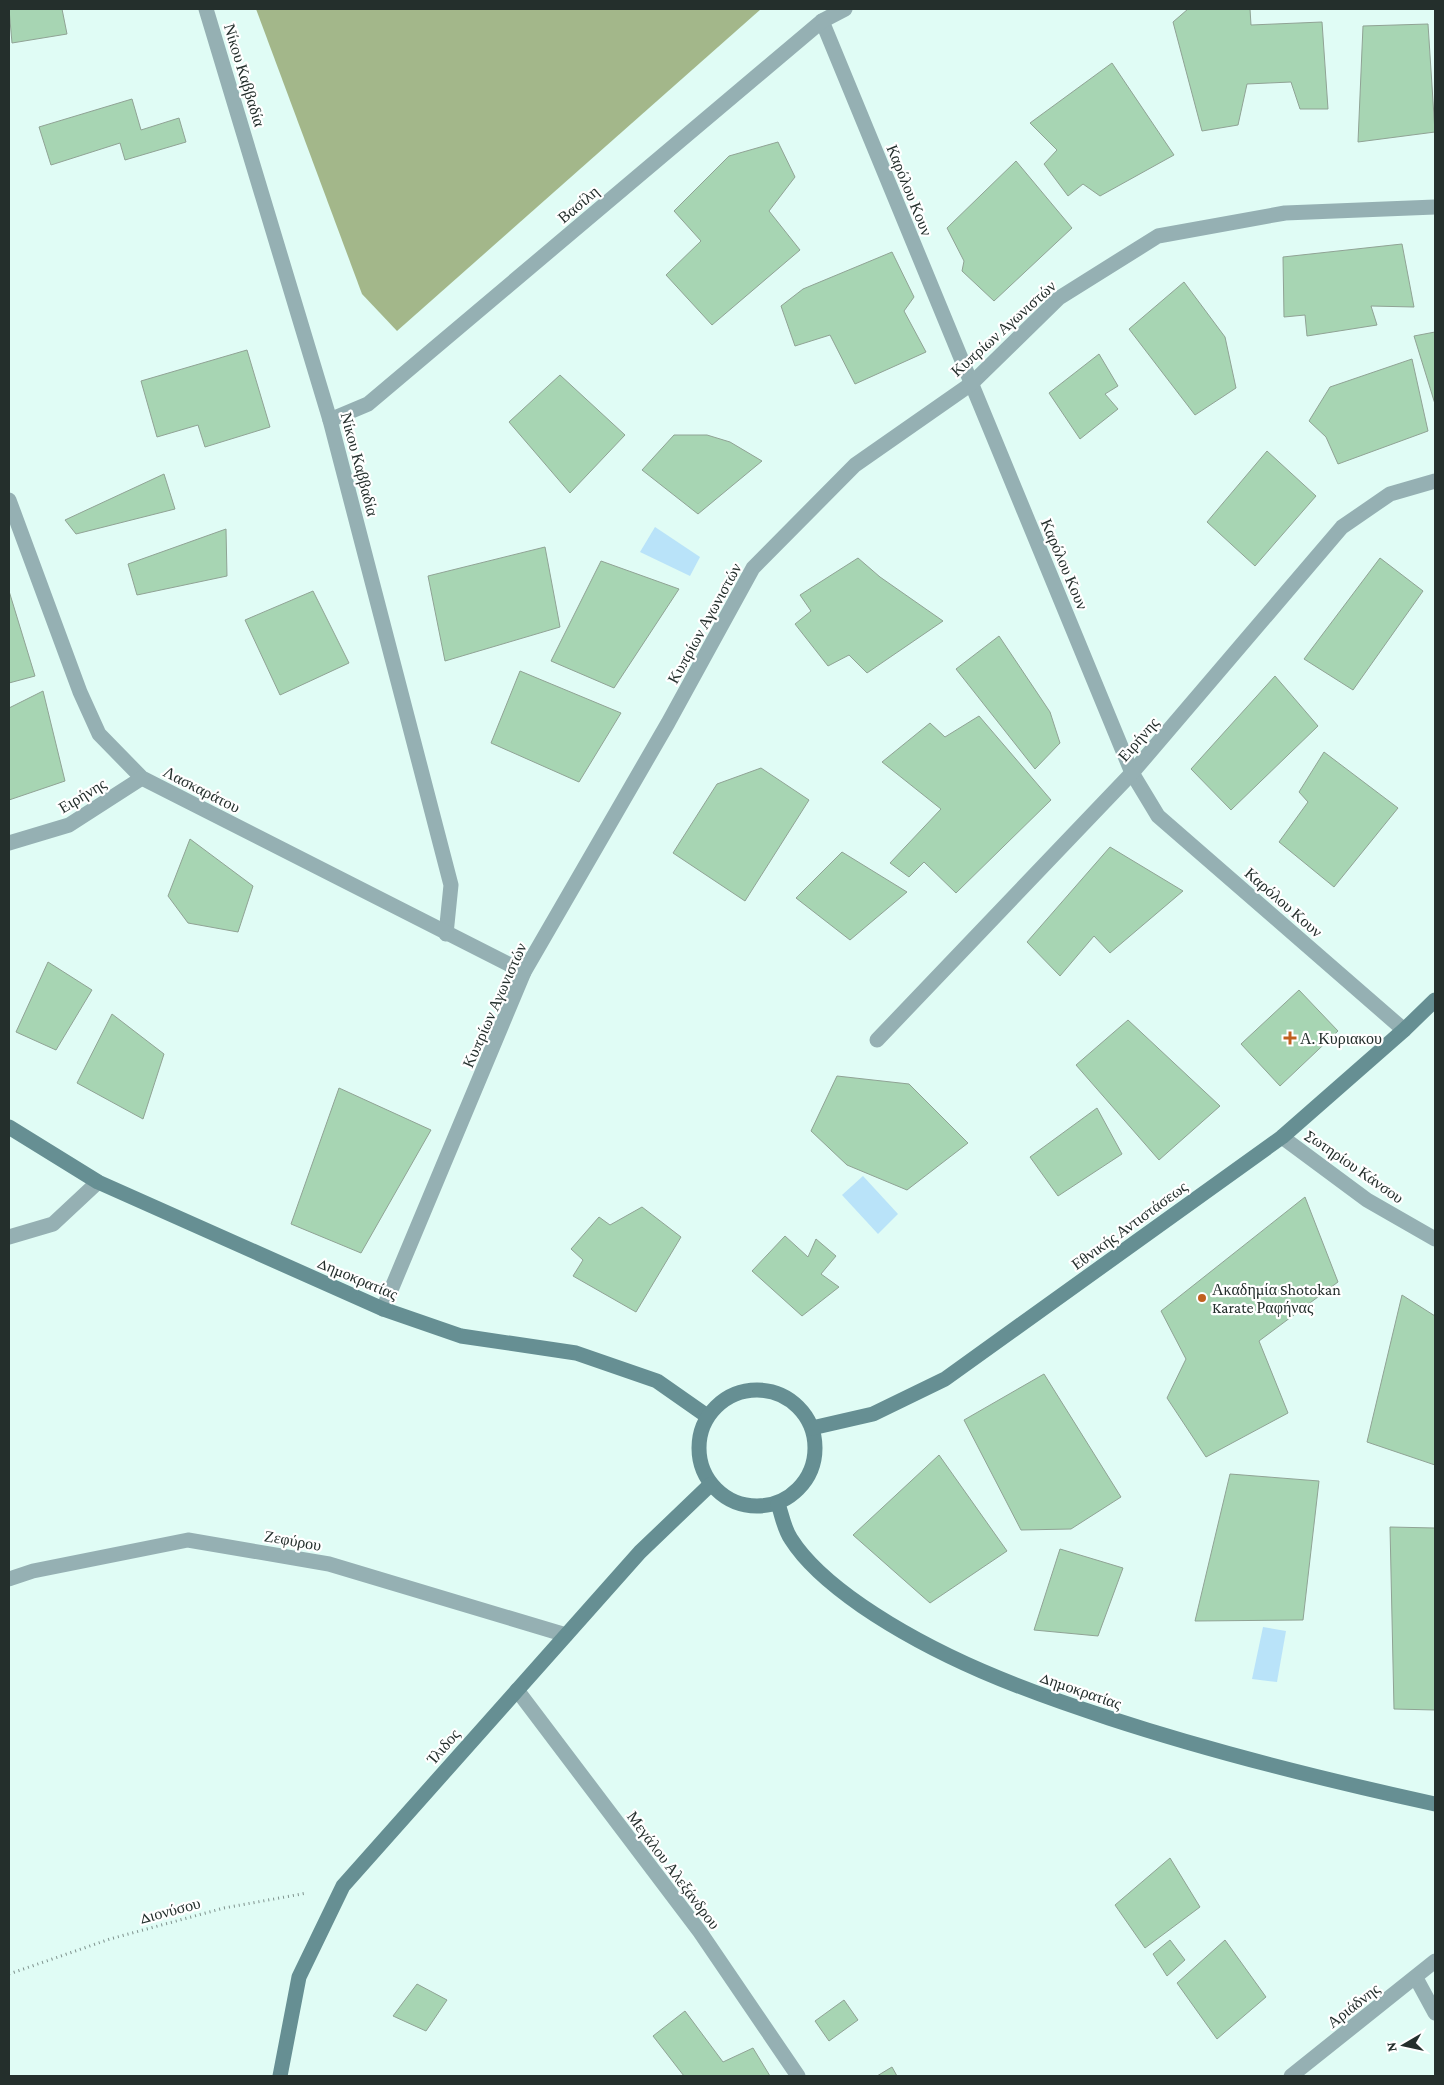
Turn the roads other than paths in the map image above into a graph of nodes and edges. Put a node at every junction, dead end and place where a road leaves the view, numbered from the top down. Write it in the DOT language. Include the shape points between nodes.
graph roads {
  1 [pos="206,9"];
  2 [pos="845,9"];
  3 [pos="822,20"];
  4 [pos="1435,207"];
  5 [pos="971,384"];
  6 [pos="330,420"];
  7 [pos="1435,481"];
  8 [pos="9,500"];
  9 [pos="1132,773"];
  10 [pos="142,778"];
  11 [pos="9,843"];
  12 [pos="446,934"];
  13 [pos="524,972"];
  14 [pos="1435,1000"];
  15 [pos="1404,1030"];
  16 [pos="877,1040"];
  17 [pos="9,1128"];
  18 [pos="1282,1137"];
  19 [pos="98,1182"];
  20 [pos="9,1237"];
  21 [pos="1435,1238"];
  22 [pos="383,1309"];
  23 [pos="707,1416"];
  24 [pos="812,1428"];
  25 [pos="710,1485"];
  26 [pos="778,1504"];
  27 [pos="9,1579"];
  28 [pos="566,1635"];
  29 [pos="516,1690"];
  30 [pos="1435,1804"];
  31 [pos="1435,1960"];
  32 [pos="1416,1978"];
  33 [pos="1435,2013"];
  34 [pos="280,2076"];
  35 [pos="798,2076"];
  36 [pos="1291,2076"];
  1 -- 6 [label="street, Νίκου Καββαδία"];
  2 -- 3 [label="street, Βασίλη"];
  3 -- 5 [label="street, Καρόλου Κουν"];
  3 -- 6 [label="street, Βασίλη" via="368,404"];
  4 -- 5 [label="street, Κυπρίων Αγωνιστών" via="1284,213 1158,236 1059,298"];
  5 -- 9 [label="street, Καρόλου Κουν"];
  5 -- 13 [label="street, Κυπρίων Αγωνιστών" via="855,465 754,568"];
  6 -- 12 [label="street, Νίκου Καββαδία" via="451,884"];
  7 -- 9 [label="street, Ειρήνης" via="1390,494 1342,527"];
  8 -- 10 [label="street, Λασκαράτου" via="80,692 99,734"];
  9 -- 15 [label="street, Καρόλου Κουν" via="1158,816"];
  9 -- 16 [label="street, Ειρήνης"];
  10 -- 11 [label="street, Ειρήνης" via="69,825"];
  10 -- 12 [label="street, Λασκαράτου"];
  12 -- 13 [label="street, Λασκαράτου"];
  13 -- 22 [label="street, Κυπρίων Αγωνιστών"];
  14 -- 15 [label="street, Εθνικής Αντιστάσεως"];
  15 -- 18 [label="street, Εθνικής Αντιστάσεως"];
  17 -- 19 [label="street, Δημοκρατίας"];
  18 -- 21 [label="street, Σωτηρίου Κάνσου" via="1367,1200"];
  18 -- 24 [label="street, Εθνικής Αντιστάσεως" via="945,1379 873,1414"];
  19 -- 20 [label="street" via="53,1224"];
  19 -- 22 [label="street, Δημοκρατίας"];
  22 -- 23 [label="street, Δημοκρατίας" via="461,1336 576,1353 657,1381"];
  23 -- 24 [label="street" via="720,1402 736,1393 753,1389 789,1399 802,1411"];
  23 -- 25 [label="street" via="700,1433 698,1451"];
  24 -- 26 [label="street" via="813,1464 806,1480 794,1494"];
  25 -- 26 [label="street" via="724,1498 741,1505"];
  25 -- 28 [label="street, Ίλιδος" via="640,1552"];
  26 -- 30 [label="street, Δημοκρατίας" via="790,1538 811,1564 842,1592 895,1629 967,1666 1042,1696 1148,1731 1254,1761"];
  27 -- 28 [label="street, Ζεφύρου" via="33,1571 188,1540 329,1564"];
  28 -- 29 [label="street, Ίλιδος"];
  29 -- 34 [label="street, Ίλιδος" via="343,1886 298,1977"];
  29 -- 35 [label="street, Μεγάλου Αλεξάνδρου" via="700,1932"];
  31 -- 32 [label="street, Αριάδνης"];
  32 -- 33 [label="street"];
  32 -- 36 [label="street, Αριάδνης"];
}
